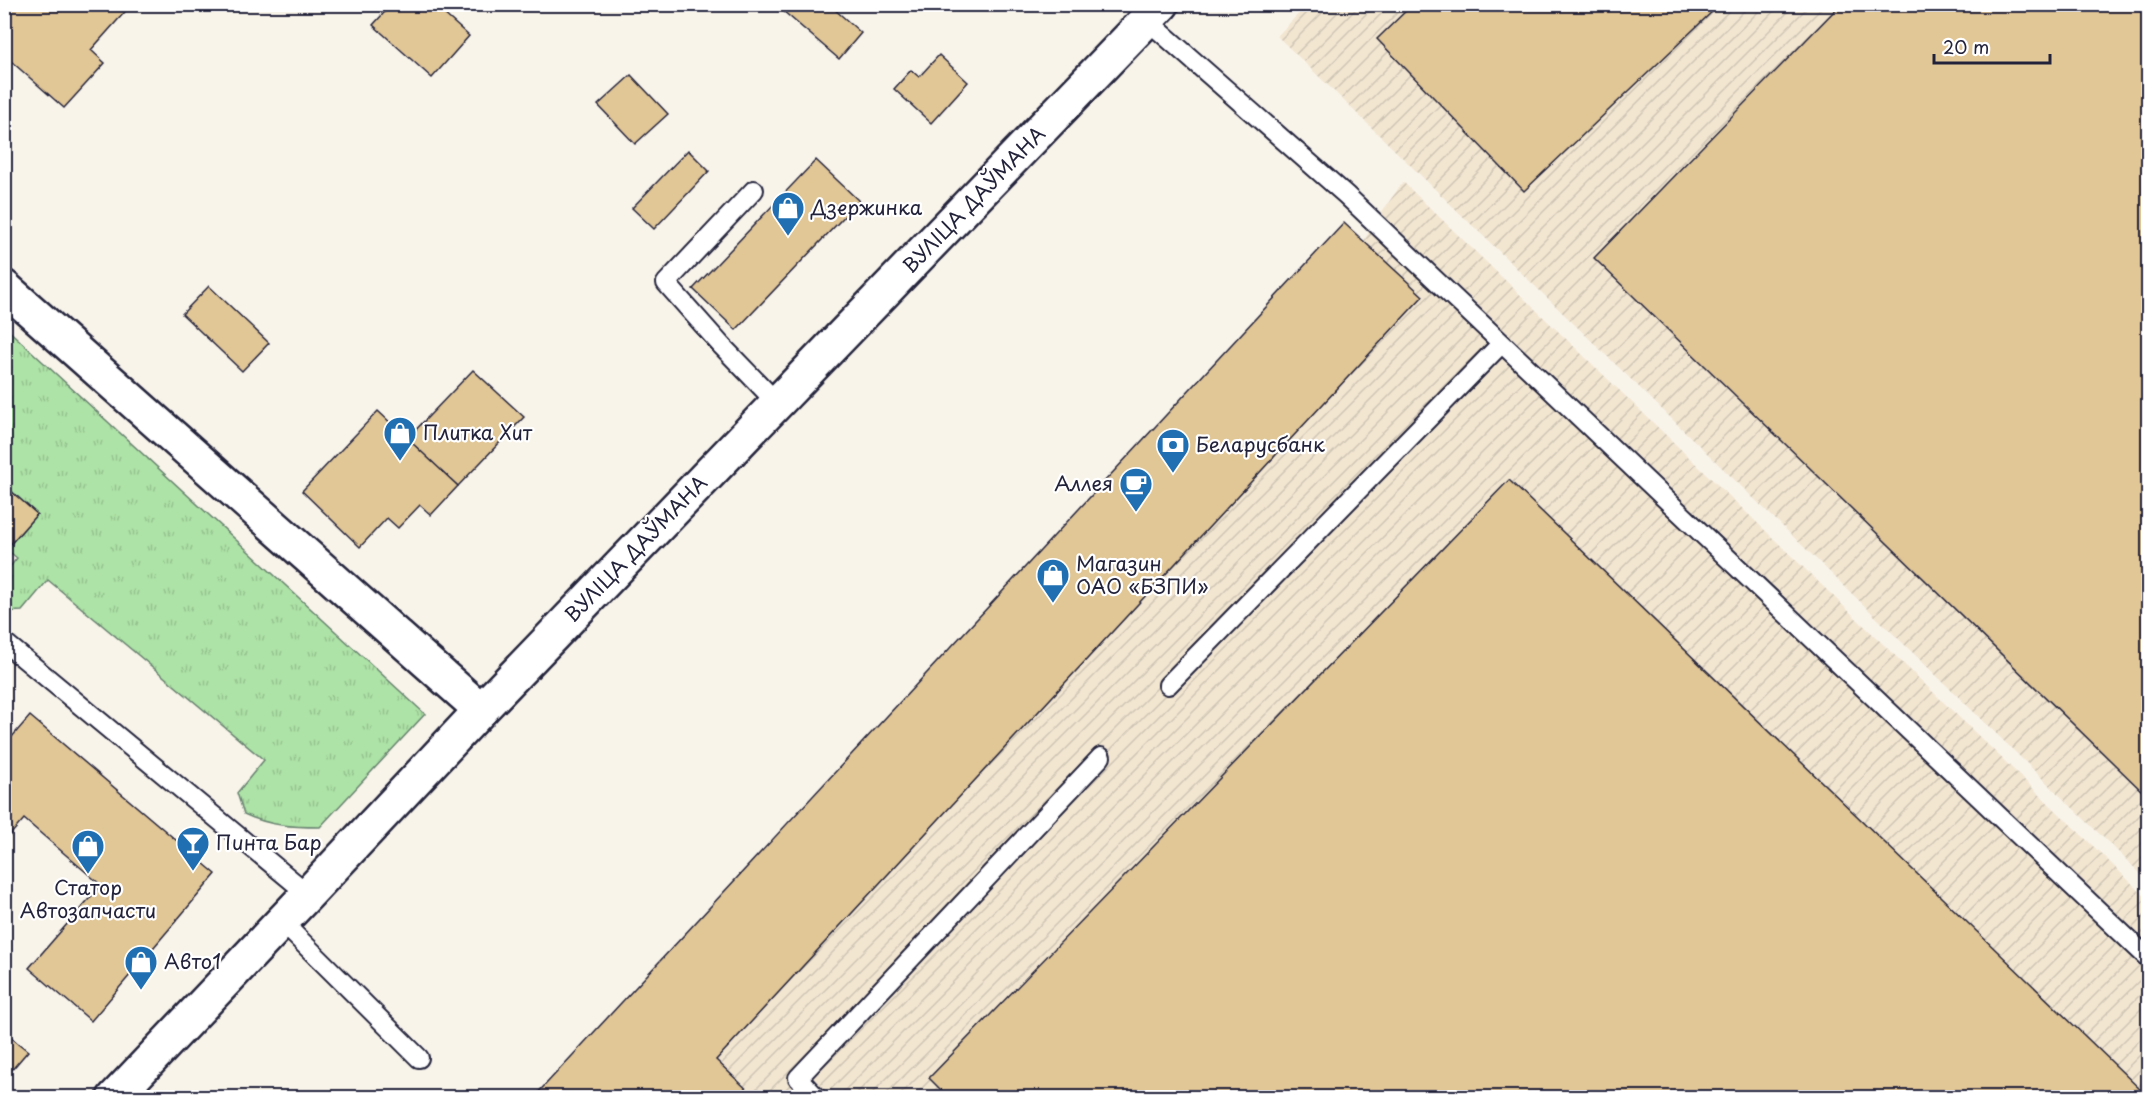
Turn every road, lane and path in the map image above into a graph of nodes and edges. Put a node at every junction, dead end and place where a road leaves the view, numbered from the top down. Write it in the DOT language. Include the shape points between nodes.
graph roads {
  1 [pos="1154,12"];
  2 [pos="754,190"];
  3 [pos="4,287"];
  4 [pos="1501,344"];
  5 [pos="778,404"];
  6 [pos="4,642"];
  7 [pos="1168,685"];
  8 [pos="481,710"];
  9 [pos="1101,757"];
  10 [pos="308,894"];
  11 [pos="282,922"];
  12 [pos="2148,958"];
  13 [pos="419,1058"];
  14 [pos="814,1096"];
  15 [pos="114,1098"];
  1 -- 4 [label="lane"];
  1 -- 5 [label="street, ВУЛІЦА ДАЎМАНА"];
  2 -- 5 [label="lane" via="666,283"];
  3 -- 8 [label="street"];
  4 -- 7 [label="lane"];
  4 -- 12 [label="lane"];
  5 -- 8 [label="street, ВУЛІЦА ДАЎМАНА"];
  6 -- 10 [label="lane"];
  8 -- 10 [label="street, ВУЛІЦА ДАЎМАНА"];
  9 -- 14 [label="lane" via="798,1078"];
  10 -- 11 [label="street, ВУЛІЦА ДАЎМАНА"];
  11 -- 13 [label="lane"];
  11 -- 15 [label="street, ВУЛІЦА ДАЎМАНА"];
}
